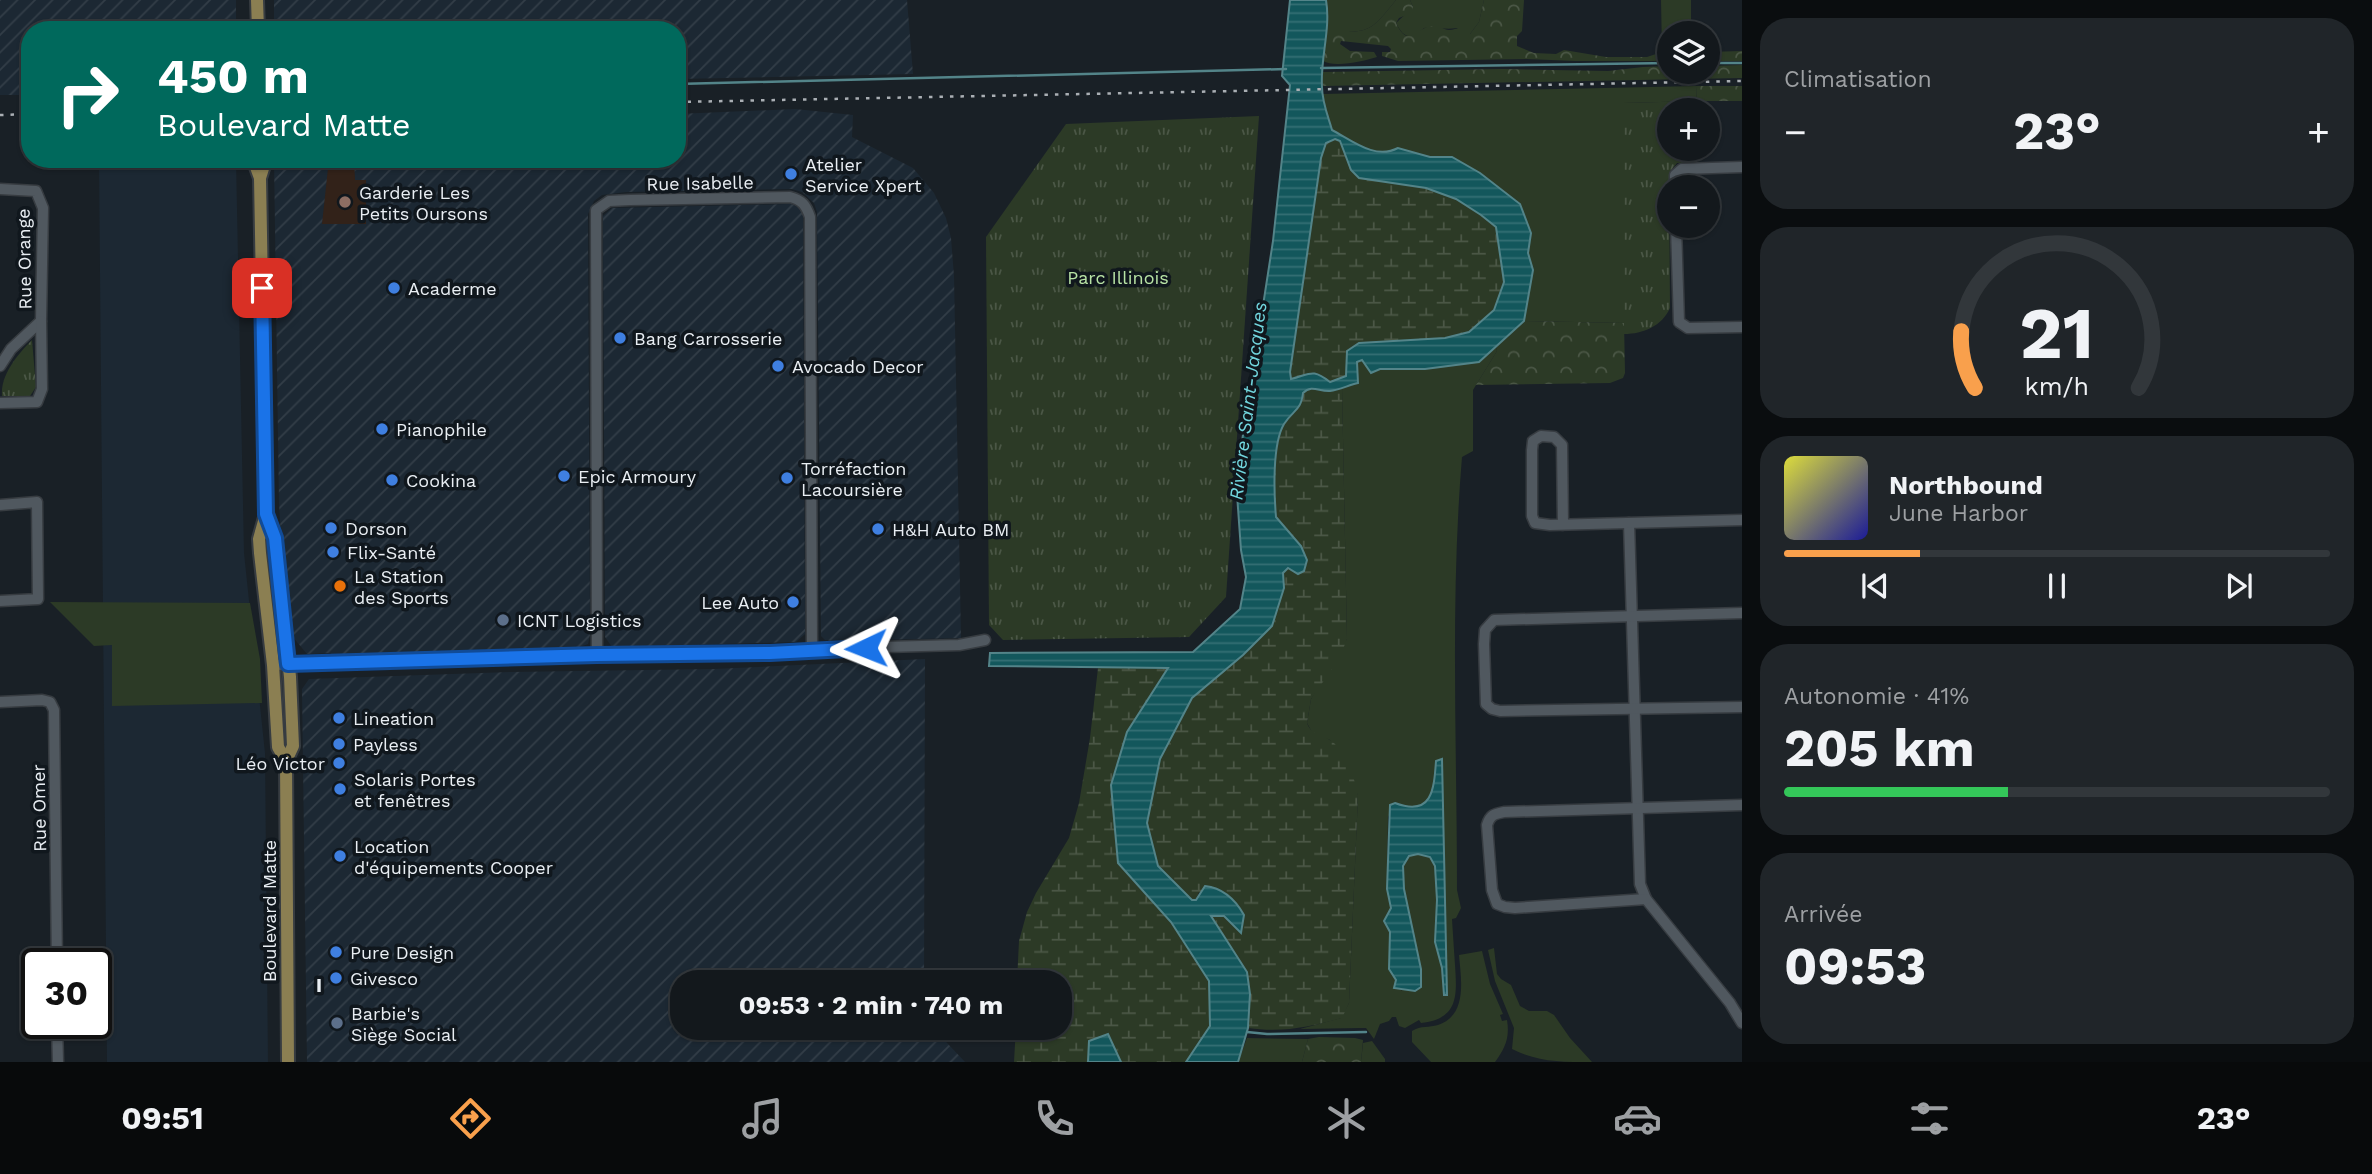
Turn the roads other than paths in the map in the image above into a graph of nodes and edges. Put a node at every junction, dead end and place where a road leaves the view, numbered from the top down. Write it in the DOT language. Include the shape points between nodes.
graph roads {
  1 [pos="257,0"];
  2 [pos="258,21"];
  3 [pos="1742,167"];
  4 [pos="256,168"];
  5 [pos="263,168"];
  6 [pos="1675,175"];
  7 [pos="260,178"];
  8 [pos="0,189"];
  9 [pos="1676,238"];
  10 [pos="41,321"];
  11 [pos="1742,327"];
  12 [pos="0,366"];
  13 [pos="0,403"];
  14 [pos="0,505"];
  15 [pos="266,514"];
  16 [pos="1742,520"];
  17 [pos="1629,523"];
  18 [pos="1563,525"];
  19 [pos="0,601"];
  20 [pos="1742,613"];
  21 [pos="1632,616"];
  22 [pos="985,640"];
  23 [pos="812,649"];
  24 [pos="597,655"];
  25 [pos="288,664"];
  26 [pos="273,666"];
  27 [pos="0,702"];
  28 [pos="1742,707"];
  29 [pos="1633,709"];
  30 [pos="286,761"];
  31 [pos="1742,805"];
  32 [pos="1636,807"];
  33 [pos="1646,899"];
  34 [pos="57,948"];
  35 [pos="1742,1023"];
  36 [pos="57,1039"];
  37 [pos="58,1062"];
  38 [pos="288,1062"];
  1 -- 2 [label="main road"];
  3 -- 6 [label="street" via="1682,169"];
  4 -- 7 [label="main road, Boulevard Matte"];
  5 -- 7 [label="main road, Boulevard Matte"];
  7 -- 15 [label="main road, Boulevard Matte"];
  8 -- 10 [label="street, Rue Orange" via="36,191 43,208"];
  9 -- 11 [label="street" via="1678,322 1688,328"];
  10 -- 12 [label="street, Rue Orange"];
  10 -- 13 [label="street, Rue Orange" via="42,389 37,402"];
  14 -- 19 [label="street" via="37,502 38,599"];
  15 -- 25 [label="main road, Boulevard Matte" via="275,538"];
  15 -- 26 [label="main road, Boulevard Matte" via="259,539"];
  16 -- 17 [label="street"];
  17 -- 18 [label="street"];
  17 -- 21 [label="street"];
  18 -- 18 [label="street" via="1541,525 1533,520 1532,444 1541,436 1554,437 1562,445"];
  20 -- 21 [label="street"];
  21 -- 29 [label="street"];
  21 -- 29 [label="street" via="1494,620 1485,630 1484,644 1485,698 1492,709"];
  22 -- 23 [label="street" via="959,645"];
  23 -- 24 [label="street"];
  23 -- 24 [label="street, Rue Isabelle" via="810,216 806,206 790,197 630,200 600,205 595,222"];
  24 -- 25 [label="street"];
  25 -- 26 [label="street"];
  25 -- 30 [label="main road, Boulevard Matte" via="293,747"];
  26 -- 30 [label="main road, Boulevard Matte" via="278,747"];
  27 -- 34 [label="street, Rue Omer" via="42,700 50,702 54,710"];
  28 -- 29 [label="street"];
  29 -- 32 [label="street"];
  30 -- 38 [label="main road, Boulevard Matte"];
  31 -- 32 [label="street"];
  32 -- 33 [label="street" via="1638,871"];
  32 -- 33 [label="street" via="1494,814 1487,825 1492,890 1497,904 1505,907"];
  33 -- 35 [label="street"];
  36 -- 37 [label="street"];
}
